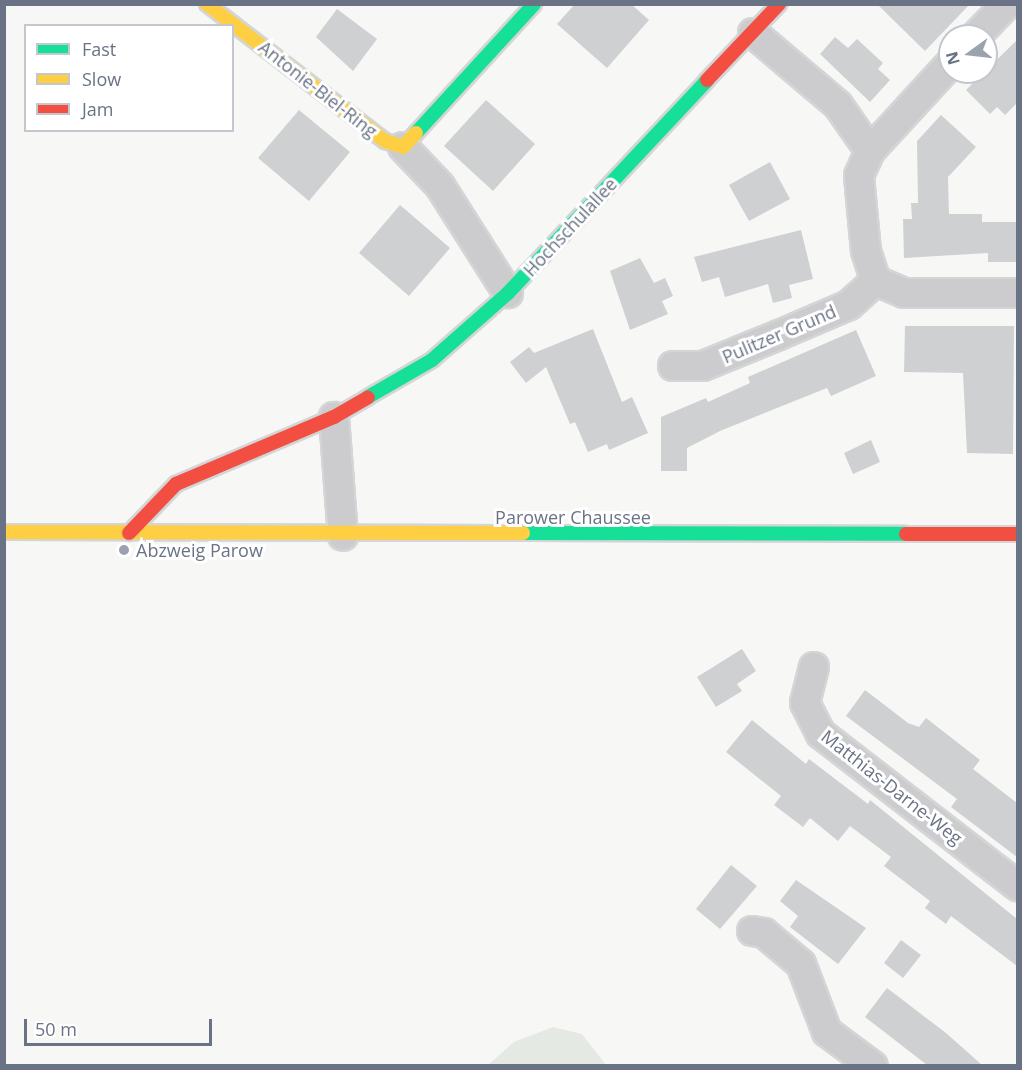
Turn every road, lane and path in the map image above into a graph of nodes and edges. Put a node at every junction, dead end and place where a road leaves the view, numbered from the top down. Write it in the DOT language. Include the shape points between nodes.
graph roads {
  1 [pos="207,4"];
  2 [pos="534,4"];
  3 [pos="779,4"];
  4 [pos="1007,4"];
  5 [pos="233,24"];
  6 [pos="988,24"];
  7 [pos="234,25"];
  8 [pos="753,33"];
  9 [pos="938,77"];
  10 [pos="403,147"];
  11 [pos="870,151"];
  12 [pos="876,281"];
  13 [pos="508,293"];
  14 [pos="1017,294"];
  15 [pos="673,366"];
  16 [pos="334,417"];
  17 [pos="4,532"];
  18 [pos="129,533"];
  19 [pos="1017,534"];
  20 [pos="342,536"];
  21 [pos="813,667"];
  22 [pos="1017,886"];
  23 [pos="752,931"];
  24 [pos="873,1065"];
  1 -- 5 [label="street, Antonie-Biel-Ring"];
  2 -- 10 [label="street"];
  3 -- 8 [label="street, Hochschulallee"];
  4 -- 6 [label="street"];
  7 -- 10 [label="street, Antonie-Biel-Ring" via="385,141"];
  8 -- 11 [label="street" via="838,105"];
  8 -- 13 [label="street, Hochschulallee"];
  9 -- 11 [label="street"];
  10 -- 13 [label="street, Antonie-Biel-Ring" via="440,186"];
  11 -- 12 [label="street" via="859,176 859,210"];
  12 -- 14 [label="street" via="904,293"];
  12 -- 15 [label="street, Pulitzer Grund" via="849,304 796,328 703,366"];
  13 -- 16 [label="street, Hochschulallee" via="432,360"];
  16 -- 18 [label="street, Hochschulallee" via="176,484"];
  16 -- 20 [label="street"];
  17 -- 18 [label="street, Parower Chaussee"];
  18 -- 20 [label="street, Parower Chaussee"];
  19 -- 20 [label="street, Parower Chaussee"];
  21 -- 22 [label="street, Matthias-Darne-Weg" via="805,704 821,734"];
  23 -- 24 [label="street" via="764,933 801,964 809,975 813,1002 827,1032"];
}
